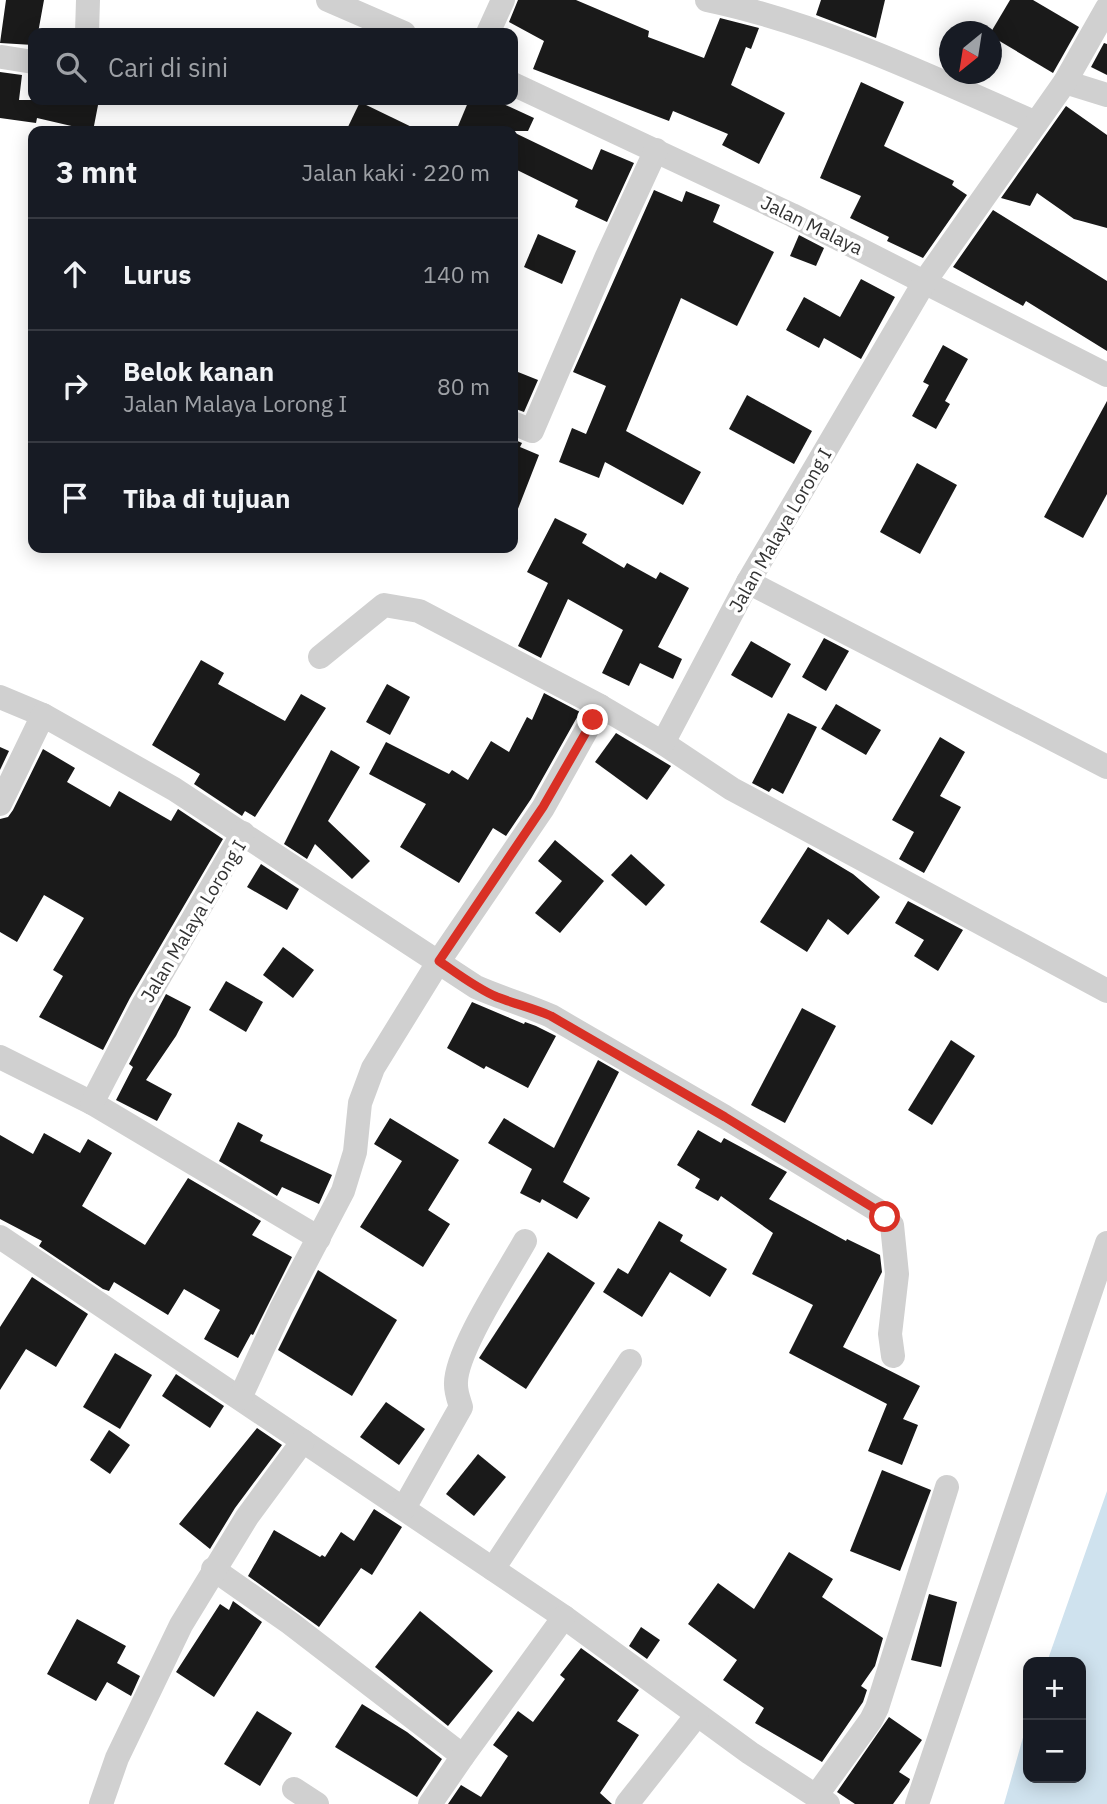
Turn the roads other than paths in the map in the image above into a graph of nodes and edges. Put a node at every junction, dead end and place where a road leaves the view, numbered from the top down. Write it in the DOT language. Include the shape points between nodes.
graph roads {
  1 [pos="88,0"];
  2 [pos="328,0"];
  3 [pos="503,0"];
  4 [pos="707,0"];
  5 [pos="1107,8"];
  6 [pos="87,28"];
  7 [pos="392,28"];
  8 [pos="490,28"];
  9 [pos="2,57"];
  10 [pos="28,61"];
  11 [pos="1065,82"];
  12 [pos="518,86"];
  13 [pos="1107,95"];
  14 [pos="1037,123"];
  15 [pos="656,150"];
  16 [pos="925,281"];
  17 [pos="1107,375"];
  18 [pos="518,425"];
  19 [pos="748,582"];
  20 [pos="320,657"];
  21 [pos="0,697"];
  22 [pos="600,706"];
  23 [pos="43,715"];
  24 [pos="663,743"];
  25 [pos="1107,767"];
  26 [pos="0,804"];
  27 [pos="243,833"];
  28 [pos="439,961"];
  29 [pos="1107,991"];
  30 [pos="0,1057"];
  31 [pos="92,1103"];
  32 [pos="0,1237"];
  33 [pos="319,1238"];
  34 [pos="525,1241"];
  35 [pos="1107,1243"];
  36 [pos="893,1356"];
  37 [pos="630,1361"];
  38 [pos="240,1398"];
  39 [pos="303,1441"];
  40 [pos="947,1487"];
  41 [pos="404,1508"];
  42 [pos="213,1569"];
  43 [pos="494,1569"];
  44 [pos="564,1617"];
  45 [pos="697,1715"];
  46 [pos="463,1756"];
  47 [pos="295,1789"];
  48 [pos="822,1800"];
  49 [pos="101,1804"];
  50 [pos="317,1804"];
  51 [pos="430,1804"];
  52 [pos="627,1804"];
  53 [pos="918,1804"];
  1 -- 6 [label="street"];
  2 -- 7 [label="street"];
  3 -- 8 [label="street"];
  4 -- 14 [label="street" via="802,26"];
  5 -- 11 [label="street, Jalan Malaya Lorong I"];
  9 -- 10 [label="street"];
  11 -- 13 [label="street"];
  11 -- 14 [label="street, Jalan Malaya Lorong I"];
  12 -- 15 [label="street, Jalan Malaya"];
  14 -- 16 [label="street, Jalan Malaya Lorong I"];
  15 -- 16 [label="street, Jalan Malaya"];
  15 -- 18 [label="street" via="533,430"];
  16 -- 17 [label="street, Jalan Malaya"];
  16 -- 19 [label="street, Jalan Malaya Lorong I"];
  19 -- 24 [label="street, Jalan Malaya Lorong I"];
  19 -- 25 [label="street"];
  20 -- 22 [label="street" via="384,605 391,605 419,611"];
  21 -- 23 [label="street"];
  22 -- 24 [label="street"];
  22 -- 28 [label="street" via="543,807"];
  23 -- 26 [label="street"];
  23 -- 27 [label="street"];
  24 -- 29 [label="street" via="732,789"];
  27 -- 28 [label="street, Jalan Malaya Lorong I"];
  27 -- 31 [label="street, Jalan Malaya Lorong I"];
  28 -- 33 [label="street" via="373,1068 360,1103 355,1152 343,1191"];
  28 -- 36 [label="street, Jalan Malaya Lorong I" via="476,987 551,1016 877,1210 892,1225 897,1274 890,1334"];
  30 -- 31 [label="street"];
  31 -- 33 [label="street"];
  32 -- 38 [label="street"];
  33 -- 38 [label="street"];
  34 -- 41 [label="street" via="476,1326 458,1372 461,1407"];
  35 -- 53 [label="street"];
  37 -- 43 [label="street"];
  38 -- 39 [label="street"];
  39 -- 41 [label="street"];
  39 -- 42 [label="street"];
  40 -- 48 [label="street" via="877,1708"];
  41 -- 43 [label="street"];
  42 -- 46 [label="street"];
  42 -- 49 [label="street" via="160,1665"];
  43 -- 44 [label="street"];
  44 -- 45 [label="street"];
  44 -- 46 [label="street"];
  45 -- 48 [label="street"];
  45 -- 52 [label="street"];
  46 -- 51 [label="street"];
  47 -- 50 [label="street"];
}
